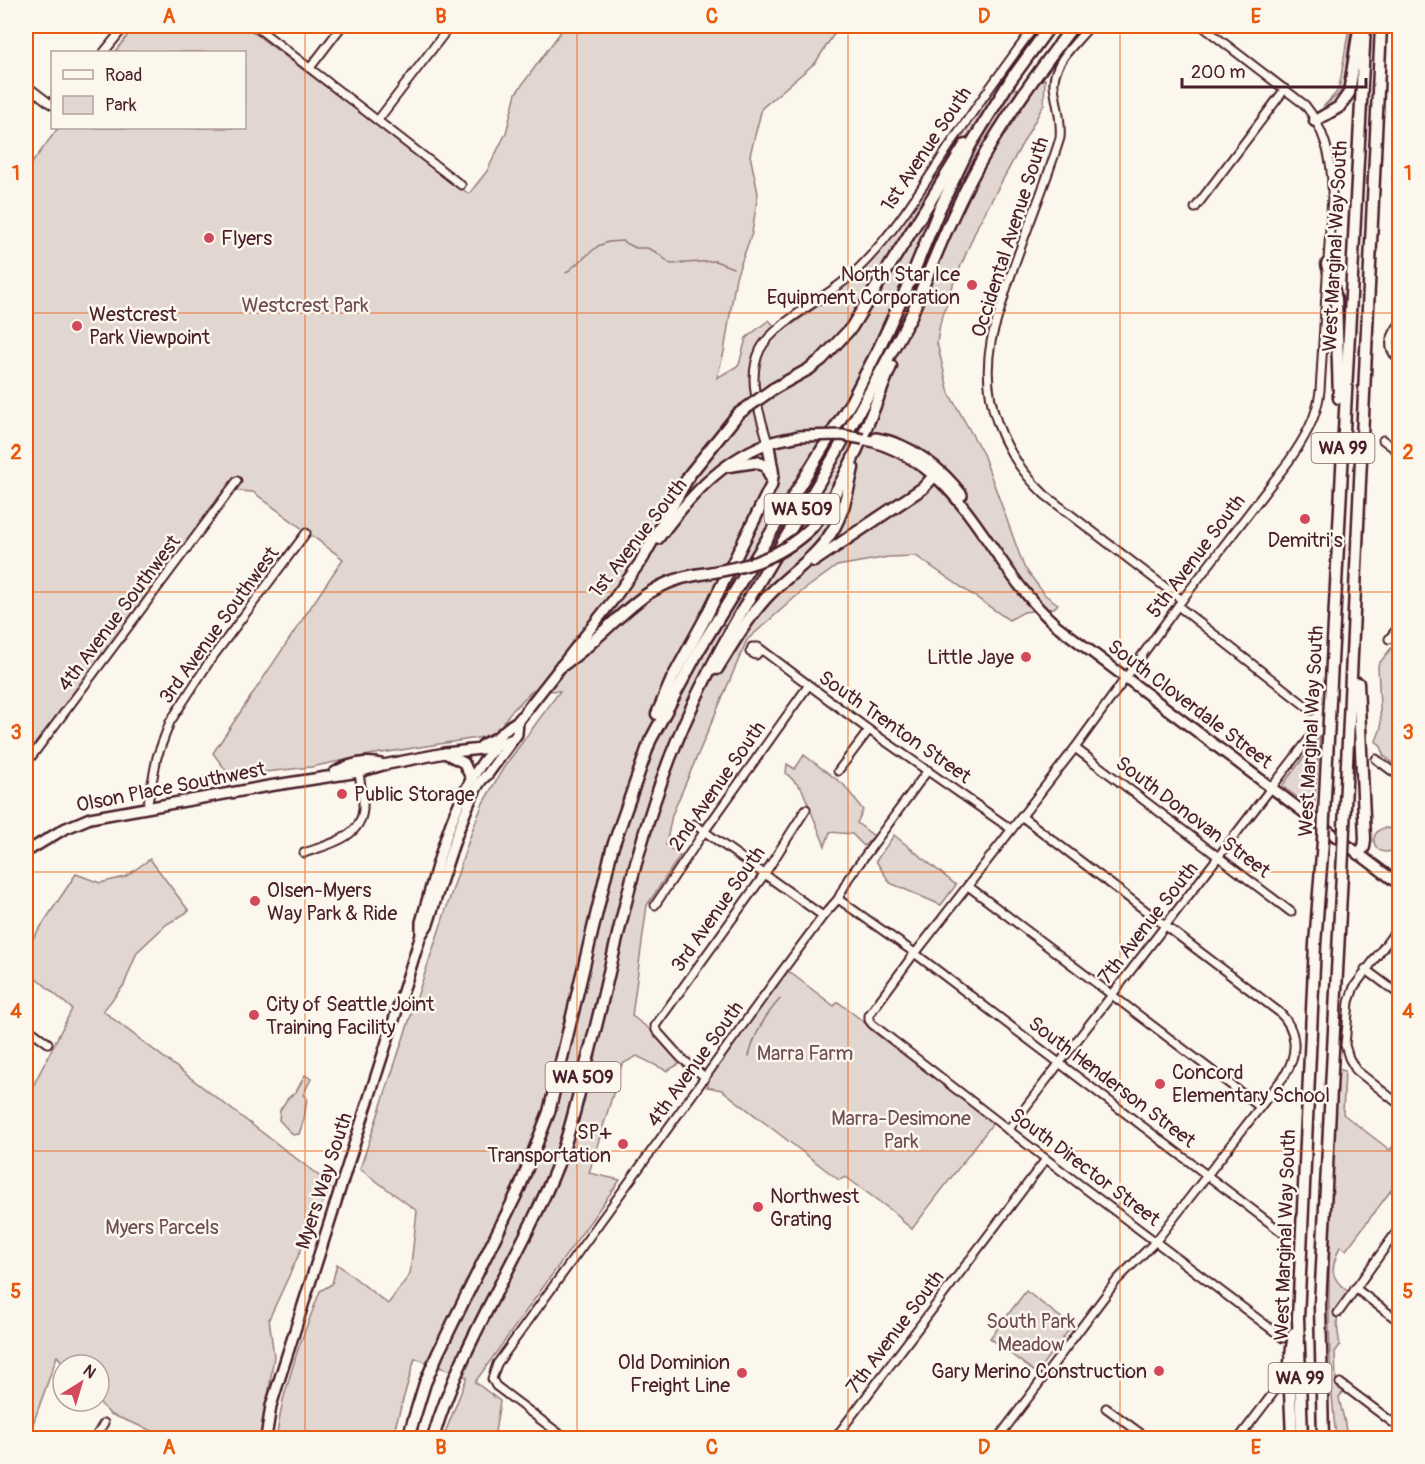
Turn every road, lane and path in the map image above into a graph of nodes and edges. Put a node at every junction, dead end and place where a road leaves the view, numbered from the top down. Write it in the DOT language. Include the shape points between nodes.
graph roads {
  1 [pos="124,26"];
  2 [pos="255,26"];
  3 [pos="342,26"];
  4 [pos="450,26"];
  5 [pos="1035,26"];
  6 [pos="1050,26"];
  7 [pos="1073,26"];
  8 [pos="1090,26"];
  9 [pos="1202,26"];
  10 [pos="1359,26"];
  11 [pos="1365,26"];
  12 [pos="1381,26"];
  13 [pos="105,51"];
  14 [pos="310,68"];
  15 [pos="1013,76"];
  16 [pos="26,85"];
  17 [pos="1285,89"];
  18 [pos="51,104"];
  19 [pos="378,120"];
  20 [pos="1316,121"];
  21 [pos="461,185"];
  22 [pos="1195,208"];
  23 [pos="1327,264"];
  24 [pos="911,316"];
  25 [pos="1400,323"];
  26 [pos="1400,360"];
  27 [pos="1383,440"];
  28 [pos="768,443"];
  29 [pos="860,444"];
  30 [pos="1400,453"];
  31 [pos="729,466"];
  32 [pos="934,476"];
  33 [pos="237,481"];
  34 [pos="771,486"];
  35 [pos="1341,501"];
  36 [pos="306,533"];
  37 [pos="1000,559"];
  38 [pos="641,561"];
  39 [pos="786,579"];
  40 [pos="1180,603"];
  41 [pos="1355,622"];
  42 [pos="1400,626"];
  43 [pos="1389,639"];
  44 [pos="761,650"];
  45 [pos="559,668"];
  46 [pos="1125,677"];
  47 [pos="808,686"];
  48 [pos="695,702"];
  49 [pos="1311,710"];
  50 [pos="515,722"];
  51 [pos="869,730"];
  52 [pos="517,734"];
  53 [pos="1312,735"];
  54 [pos="650,741"];
  55 [pos="1075,747"];
  56 [pos="489,749"];
  57 [pos="445,753"];
  58 [pos="1376,759"];
  59 [pos="26,764"];
  60 [pos="383,765"];
  61 [pos="928,770"];
  62 [pos="838,771"];
  63 [pos="359,772"];
  64 [pos="330,776"];
  65 [pos="483,777"];
  66 [pos="1400,777"];
  67 [pos="472,780"];
  68 [pos="1272,789"];
  69 [pos="147,808"];
  70 [pos="806,809"];
  71 [pos="1021,816"];
  72 [pos="694,824"];
  73 [pos="1011,829"];
  74 [pos="704,832"];
  75 [pos="26,852"];
  76 [pos="303,853"];
  77 [pos="1358,854"];
  78 [pos="1219,858"];
  79 [pos="764,875"];
  80 [pos="1400,885"];
  81 [pos="968,886"];
  82 [pos="838,898"];
  83 [pos="655,905"];
  84 [pos="1291,912"];
  85 [pos="823,916"];
  86 [pos="1400,925"];
  87 [pos="1166,926"];
  88 [pos="421,936"];
  89 [pos="915,953"];
  90 [pos="1365,969"];
  91 [pos="1112,995"];
  92 [pos="1400,995"];
  93 [pos="869,1020"];
  94 [pos="26,1027"];
  95 [pos="48,1043"];
  96 [pos="1059,1064"];
  97 [pos="705,1077"];
  98 [pos="1400,1105"];
  99 [pos="1260,1107"];
  100 [pos="1008,1130"];
  101 [pos="1046,1159"];
  102 [pos="1208,1176"];
  103 [pos="1400,1227"];
  104 [pos="1287,1236"];
  105 [pos="1156,1241"];
  106 [pos="1355,1288"];
  107 [pos="1338,1313"];
  108 [pos="1298,1318"];
  109 [pos="1400,1322"];
  110 [pos="1283,1338"];
  111 [pos="1322,1381"];
  112 [pos="1340,1383"];
  113 [pos="1277,1388"];
  114 [pos="1107,1408"];
  115 [pos="104,1423"];
  116 [pos="1400,1428"];
  117 [pos="95,1438"];
  118 [pos="266,1438"];
  119 [pos="408,1438"];
  120 [pos="433,1438"];
  121 [pos="565,1438"];
  122 [pos="835,1438"];
  123 [pos="998,1438"];
  124 [pos="1147,1438"];
  125 [pos="1239,1438"];
  126 [pos="1292,1438"];
  127 [pos="1302,1438"];
  128 [pos="1323,1438"];
  129 [pos="1330,1438"];
  1 -- 13 [label="street"];
  2 -- 14 [label="street"];
  3 -- 14 [label="street"];
  4 -- 19 [label="street"];
  5 -- 28 [label="street, 1st Avenue South" via="888,236 847,279 765,342 753,375"];
  6 -- 15 [label="highway, WA 509"];
  7 -- 24 [label="highway, WA 509" via="1025,90 977,168"];
  8 -- 40 [label="street, Occidental Avenue South" via="1055,72 1060,138 991,341 993,406 1000,432 1032,483"];
  9 -- 17 [label="street, 5th Avenue South"];
  10 -- 20 [label="highway" via="1349,93 1339,107"];
  11 -- 35 [label="highway, West Marginal Way South / WA 99"];
  12 -- 41 [label="highway, West Marginal Way South / WA 99"];
  14 -- 19 [label="street"];
  15 -- 38 [label="highway, bridge" via="948,170 851,328 822,359 773,389 726,426 690,474"];
  15 -- 54 [label="highway, WA 509" via="962,164 879,348 850,402 699,650"];
  16 -- 18 [label="street"];
  17 -- 20 [label="street, 5th Avenue South" via="1305,105"];
  17 -- 22 [label="street"];
  19 -- 21 [label="street"];
  20 -- 23 [label="street, 5th Avenue South" via="1332,174"];
  23 -- 35 [label="highway" via="1336,299 1338,329"];
  23 -- 40 [label="street, 5th Avenue South" via="1320,391 1314,419 1290,461"];
  24 -- 29 [label="highway"];
  24 -- 48 [label="highway, WA 509" via="814,491 736,618"];
  25 -- 26 [label="street" via="1390,352"];
  27 -- 30 [label="street"];
  28 -- 29 [label="main road, South Cloverdale Street, bridge" via="799,436 842,435"];
  28 -- 31 [label="main road, 1st Avenue South"];
  28 -- 34 [label="highway"];
  29 -- 32 [label="main road, South Cloverdale Street" via="873,442 906,456"];
  29 -- 37 [label="main road, South Cloverdale Street" via="878,438 893,442 931,464 955,485 996,545"];
  29 -- 39 [label="highway" via="835,526 823,544"];
  29 -- 45 [label="highway, bridge" via="829,504 812,527 789,546 758,562 670,581 644,595"];
  31 -- 34 [label="highway" via="760,463 768,470"];
  31 -- 38 [label="main road, 1st Avenue South" via="689,498"];
  32 -- 37 [label="main road, South Cloverdale Street" via="959,500"];
  32 -- 39 [label="highway" via="923,488"];
  33 -- 59 [label="street, 4th Avenue Southwest"];
  34 -- 54 [label="highway" via="672,679"];
  35 -- 108 [label="highway, West Marginal Way South / WA 99, bridge"];
  36 -- 69 [label="street, 3rd Avenue Southwest" via="209,662 170,722 157,757"];
  37 -- 46 [label="main road, South Cloverdale Street" via="1046,616"];
  38 -- 45 [label="main road, 1st Avenue South"];
  39 -- 48 [label="highway" via="749,618"];
  40 -- 46 [label="street, 5th Avenue South"];
  40 -- 49 [label="street, Occidental Avenue South"];
  41 -- 77 [label="highway" via="1365,839"];
  41 -- 111 [label="highway, West Marginal Way South / WA 99, bridge" via="1320,1305"];
  42 -- 43 [label="street"];
  44 -- 47 [label="street, South Trenton Street"];
  45 -- 50 [label="main road, 1st Avenue South"];
  46 -- 55 [label="street, 5th Avenue South"];
  46 -- 68 [label="main road, South Cloverdale Street"];
  47 -- 51 [label="street, South Trenton Street"];
  47 -- 74 [label="street, 2nd Avenue South"];
  48 -- 120 [label="highway, WA 509" via="655,800 558,1163 448,1393"];
  50 -- 52 [label="main road"];
  50 -- 56 [label="main road, Myers Way South"];
  50 -- 56 [label="main road, Olson Place Southwest" via="484,742"];
  51 -- 61 [label="street, South Trenton Street"];
  51 -- 62 [label="street"];
  52 -- 56 [label="main road, Olson Place Southwest"];
  52 -- 65 [label="main road, Myers Way South"];
  53 -- 68 [label="street, 7th Avenue South"];
  54 -- 119 [label="highway, WA 509" via="612,849 549,1112 519,1189 425,1383"];
  55 -- 71 [label="street, 5th Avenue South"];
  55 -- 78 [label="street, South Donovan Street"];
  56 -- 57 [label="main road, Olson Place Southwest"];
  56 -- 65 [label="main road" via="491,759"];
  56 -- 67 [label="main road, Myers Way South"];
  57 -- 60 [label="main road, Olson Place Southwest"];
  57 -- 67 [label="main road" via="465,763"];
  58 -- 66 [label="street"];
  60 -- 63 [label="main road, Olson Place Southwest"];
  60 -- 64 [label="main road, Olson Place Southwest" via="356,764"];
  61 -- 73 [label="street, South Trenton Street"];
  61 -- 82 [label="street, 4th Avenue South"];
  63 -- 64 [label="main road, Olson Place Southwest"];
  63 -- 76 [label="street" via="364,807 357,827 345,838"];
  64 -- 69 [label="main road, Olson Place Southwest"];
  65 -- 88 [label="main road, Myers Way South" via="461,825"];
  67 -- 88 [label="main road, Myers Way South" via="446,838 421,922"];
  68 -- 77 [label="main road, South Cloverdale Street"];
  68 -- 78 [label="street, 7th Avenue South"];
  69 -- 75 [label="main road, Olson Place Southwest" via="90,818"];
  70 -- 79 [label="street, 3rd Avenue South"];
  71 -- 73 [label="street, 5th Avenue South"];
  71 -- 87 [label="street"];
  72 -- 74 [label="street"];
  73 -- 81 [label="street, 5th Avenue South"];
  74 -- 79 [label="street"];
  74 -- 83 [label="street, 2nd Avenue South"];
  77 -- 80 [label="main road, South Cloverdale Street"];
  78 -- 84 [label="street, South Donovan Street"];
  78 -- 87 [label="street, 7th Avenue South"];
  79 -- 85 [label="street"];
  79 -- 97 [label="street, 3rd Avenue South" via="655,1028 681,1058"];
  81 -- 89 [label="street, 5th Avenue South"];
  81 -- 91 [label="street"];
  82 -- 85 [label="street, 4th Avenue South"];
  82 -- 89 [label="street, South Henderson Street"];
  85 -- 97 [label="street, 4th Avenue South"];
  86 -- 90 [label="street"];
  87 -- 91 [label="street, 7th Avenue South"];
  87 -- 99 [label="street" via="1288,1022 1294,1055"];
  88 -- 118 [label="main road, Myers Way South" via="271,1406"];
  89 -- 93 [label="street, 5th Avenue South"];
  89 -- 96 [label="street, South Henderson Street"];
  90 -- 92 [label="street"];
  90 -- 98 [label="street" via="1349,1002 1345,1045 1362,1076"];
  91 -- 96 [label="street, 7th Avenue South"];
  91 -- 99 [label="street"];
  93 -- 100 [label="street, South Director Street"];
  94 -- 95 [label="street"];
  96 -- 100 [label="street, 7th Avenue South"];
  96 -- 102 [label="street, South Henderson Street"];
  97 -- 121 [label="street, 4th Avenue South" via="497,1364 492,1379 496,1386"];
  99 -- 102 [label="street"];
  100 -- 101 [label="street, South Director Street"];
  101 -- 105 [label="street, South Director Street"];
  101 -- 122 [label="street, 7th Avenue South"];
  102 -- 104 [label="street, South Henderson Street"];
  102 -- 105 [label="street"];
  103 -- 106 [label="street"];
  105 -- 110 [label="street, South Director Street"];
  105 -- 123 [label="street" via="1116,1280"];
  106 -- 107 [label="street"];
  106 -- 109 [label="street"];
  108 -- 126 [label="highway" via="1289,1369"];
  108 -- 127 [label="highway, West Marginal Way South / WA 99"];
  111 -- 128 [label="highway, West Marginal Way South / WA 99"];
  111 -- 129 [label="highway"];
  112 -- 116 [label="street"];
  113 -- 125 [label="street"];
  114 -- 124 [label="street"];
  115 -- 117 [label="street"];
}
